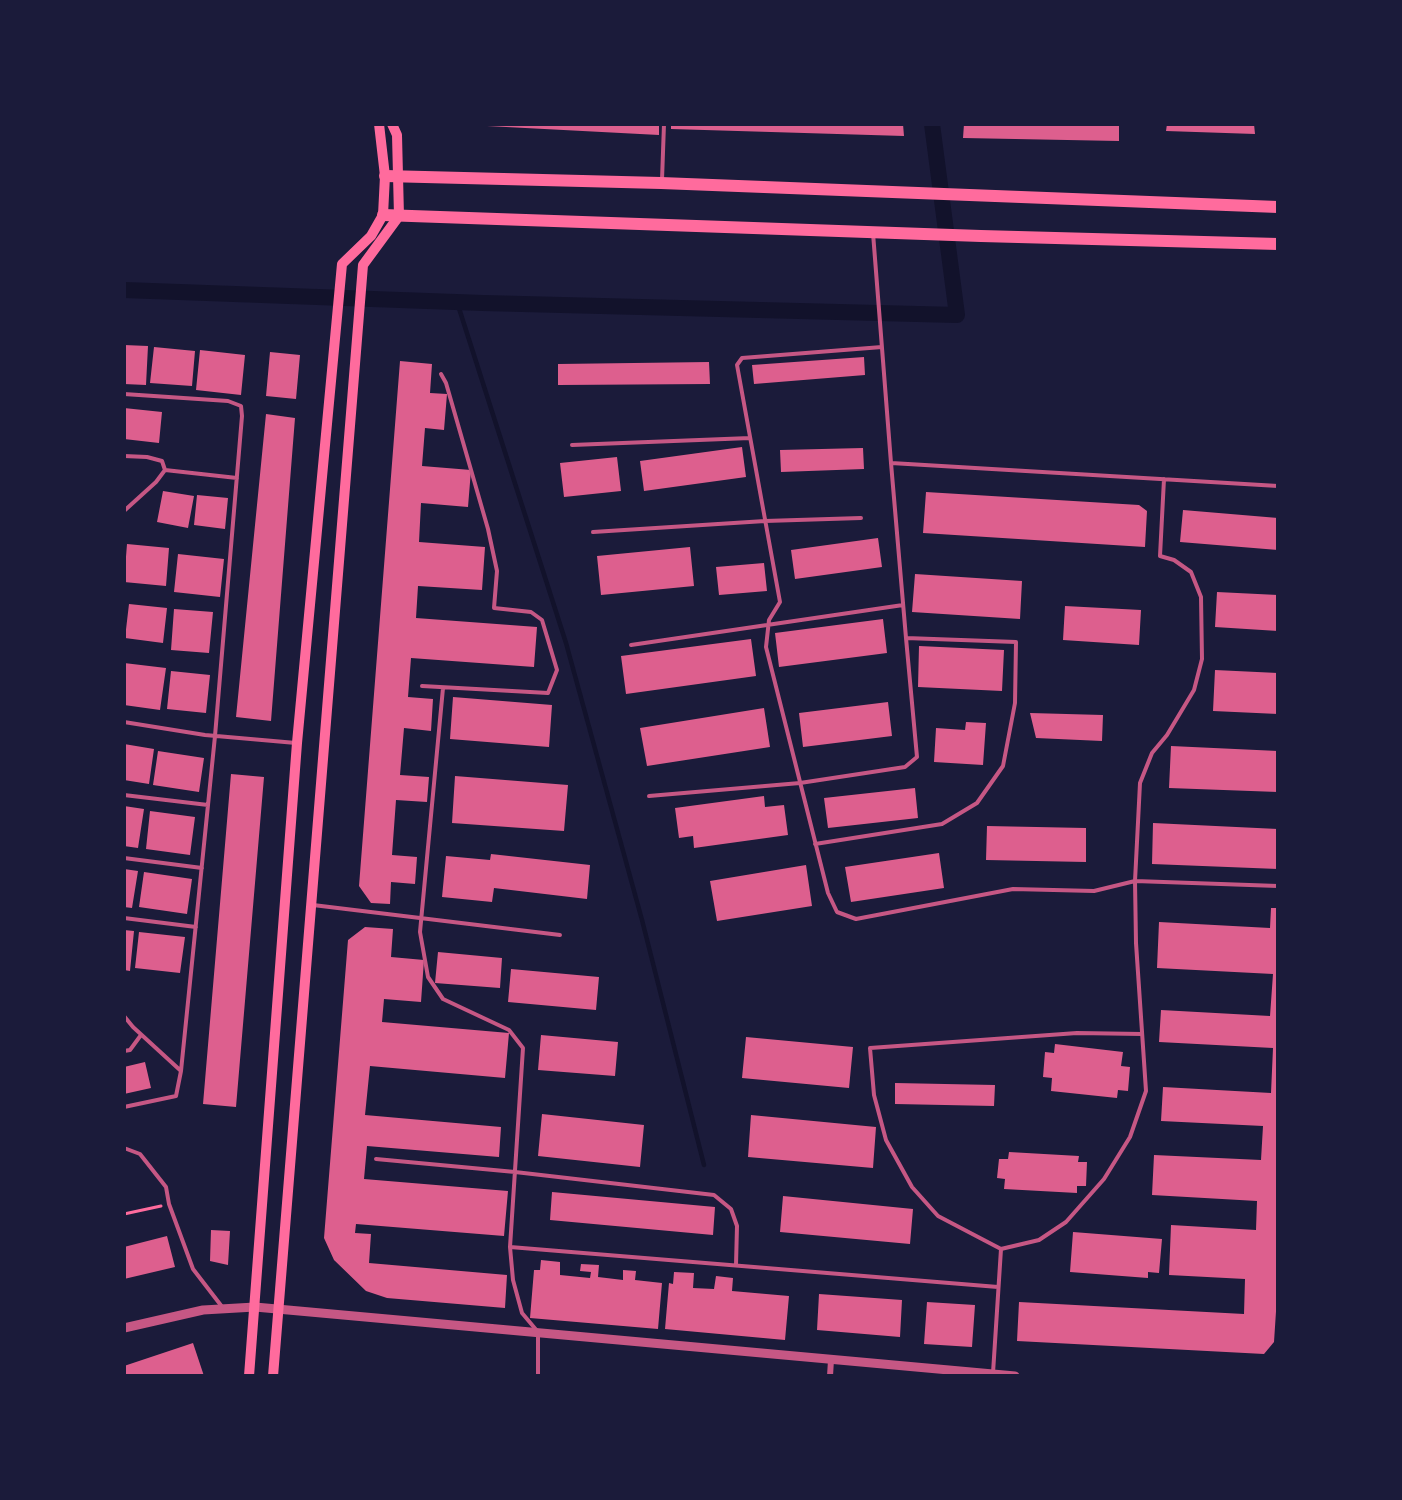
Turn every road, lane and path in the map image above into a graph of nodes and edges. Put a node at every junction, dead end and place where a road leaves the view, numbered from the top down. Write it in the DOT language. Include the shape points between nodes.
graph roads {
  1 [pos="379,124"];
  2 [pos="392,124"];
  3 [pos="664,124"];
  4 [pos="385,176"];
  5 [pos="399,176"];
  6 [pos="661,183"];
  7 [pos="1278,207"];
  8 [pos="383,215"];
  9 [pos="399,216"];
  10 [pos="873,233"];
  11 [pos="1278,244"];
  12 [pos="882,347"];
  13 [pos="441,374"];
  14 [pos="124,394"];
  15 [pos="750,438"];
  16 [pos="572,445"];
  17 [pos="124,456"];
  18 [pos="891,463"];
  19 [pos="165,471"];
  20 [pos="237,478"];
  21 [pos="1164,479"];
  22 [pos="1278,486"];
  23 [pos="124,511"];
  24 [pos="861,518"];
  25 [pos="765,521"];
  26 [pos="593,532"];
  27 [pos="903,605"];
  28 [pos="769,624"];
  29 [pos="906,638"];
  30 [pos="631,645"];
  31 [pos="422,686"];
  32 [pos="443,688"];
  33 [pos="124,722"];
  34 [pos="215,736"];
  35 [pos="297,743"];
  36 [pos="800,783"];
  37 [pos="124,795"];
  38 [pos="649,796"];
  39 [pos="208,805"];
  40 [pos="815,844"];
  41 [pos="124,858"];
  42 [pos="202,868"];
  43 [pos="1134,881"];
  44 [pos="1278,886"];
  45 [pos="311,905"];
  46 [pos="124,918"];
  47 [pos="423,918"];
  48 [pos="196,927"];
  49 [pos="560,935"];
  50 [pos="124,1016"];
  51 [pos="1142,1034"];
  52 [pos="141,1035"];
  53 [pos="124,1051"];
  54 [pos="181,1071"];
  55 [pos="124,1107"];
  56 [pos="124,1148"];
  57 [pos="376,1159"];
  58 [pos="515,1172"];
  59 [pos="169,1204"];
  60 [pos="124,1214"];
  61 [pos="510,1246"];
  62 [pos="1001,1249"];
  63 [pos="736,1265"];
  64 [pos="998,1287"];
  65 [pos="255,1307"];
  66 [pos="223,1309"];
  67 [pos="278,1311"];
  68 [pos="124,1328"];
  69 [pos="538,1332"];
  70 [pos="831,1360"];
  71 [pos="981,1374"];
  72 [pos="993,1374"];
  73 [pos="249,1376"];
  74 [pos="273,1376"];
  75 [pos="538,1376"];
  76 [pos="830,1376"];
  77 [pos="1015,1376"];
  1 -- 4 [label="main road"];
  2 -- 5 [label="main road" via="397,135"];
  3 -- 6 [label="lane"];
  4 -- 5 [label="main road"];
  4 -- 8 [label="main road"];
  5 -- 6 [label="main road"];
  5 -- 9 [label="main road"];
  6 -- 7 [label="main road"];
  8 -- 9 [label="main road"];
  8 -- 35 [label="main road" via="371,236 342,264"];
  9 -- 10 [label="main road"];
  9 -- 45 [label="main road" via="363,265"];
  10 -- 11 [label="main road"];
  10 -- 12 [label="lane"];
  12 -- 15 [label="lane" via="742,358 737,365"];
  12 -- 18 [label="lane"];
  13 -- 32 [label="lane" via="488,529 496,571 494,608 531,612 542,620 557,670 548,693"];
  14 -- 20 [label="lane" via="228,401 241,406"];
  15 -- 16 [label="lane"];
  15 -- 25 [label="lane"];
  17 -- 19 [label="lane" via="162,461"];
  18 -- 21 [label="lane"];
  18 -- 27 [label="lane"];
  19 -- 20 [label="lane"];
  19 -- 23 [label="lane"];
  20 -- 34 [label="lane"];
  21 -- 22 [label="lane"];
  21 -- 43 [label="lane" via="1160,556 1191,572 1201,597 1202,660 1194,690 1152,753 1140,783"];
  24 -- 25 [label="lane"];
  25 -- 26 [label="lane"];
  25 -- 28 [label="lane" via="780,602"];
  27 -- 28 [label="lane"];
  27 -- 29 [label="lane"];
  28 -- 30 [label="lane"];
  28 -- 36 [label="lane" via="766,647"];
  29 -- 36 [label="lane" via="917,757 905,767"];
  29 -- 40 [label="lane" via="1016,642 1015,704 1003,766 977,802 942,824"];
  31 -- 32 [label="lane"];
  32 -- 47 [label="lane"];
  33 -- 34 [label="lane"];
  34 -- 35 [label="lane"];
  34 -- 39 [label="lane"];
  35 -- 65 [label="main road"];
  36 -- 38 [label="lane"];
  36 -- 40 [label="lane"];
  37 -- 39 [label="lane"];
  39 -- 42 [label="lane"];
  40 -- 43 [label="lane" via="837,912 856,919 1012,889 1094,891"];
  41 -- 42 [label="lane"];
  42 -- 48 [label="lane"];
  43 -- 44 [label="lane"];
  43 -- 51 [label="lane"];
  45 -- 47 [label="lane"];
  45 -- 67 [label="main road"];
  46 -- 48 [label="lane"];
  47 -- 49 [label="lane"];
  47 -- 58 [label="lane" via="420,932 428,977 443,999 509,1030 523,1048"];
  48 -- 54 [label="lane"];
  50 -- 52 [label="lane"];
  51 -- 62 [label="lane" via="1146,1091 1130,1137 1104,1179 1066,1222 1040,1240"];
  51 -- 62 [label="lane" via="1077,1033 870,1048 874,1095 886,1140 912,1187 938,1216"];
  52 -- 53 [label="lane" via="130,1050"];
  52 -- 54 [label="lane"];
  54 -- 55 [label="lane" via="176,1096"];
  56 -- 59 [label="lane" via="140,1154 152,1167 166,1187"];
  57 -- 58 [label="lane"];
  58 -- 61 [label="lane"];
  58 -- 63 [label="lane" via="714,1195 731,1209 737,1226"];
  59 -- 60 [label="path"];
  59 -- 66 [label="lane" via="193,1269"];
  61 -- 63 [label="lane"];
  61 -- 69 [label="lane" via="513,1280 522,1313"];
  62 -- 64 [label="lane"];
  63 -- 64 [label="lane"];
  64 -- 72 [label="lane"];
  65 -- 66 [label="street"];
  65 -- 67 [label="street"];
  65 -- 73 [label="main road"];
  66 -- 68 [label="street"];
  67 -- 69 [label="street"];
  67 -- 74 [label="main road"];
  69 -- 70 [label="street"];
  69 -- 75 [label="lane"];
  70 -- 71 [label="street"];
  70 -- 76 [label="street"];
  71 -- 72 [label="street"];
  72 -- 77 [label="street"];
}
